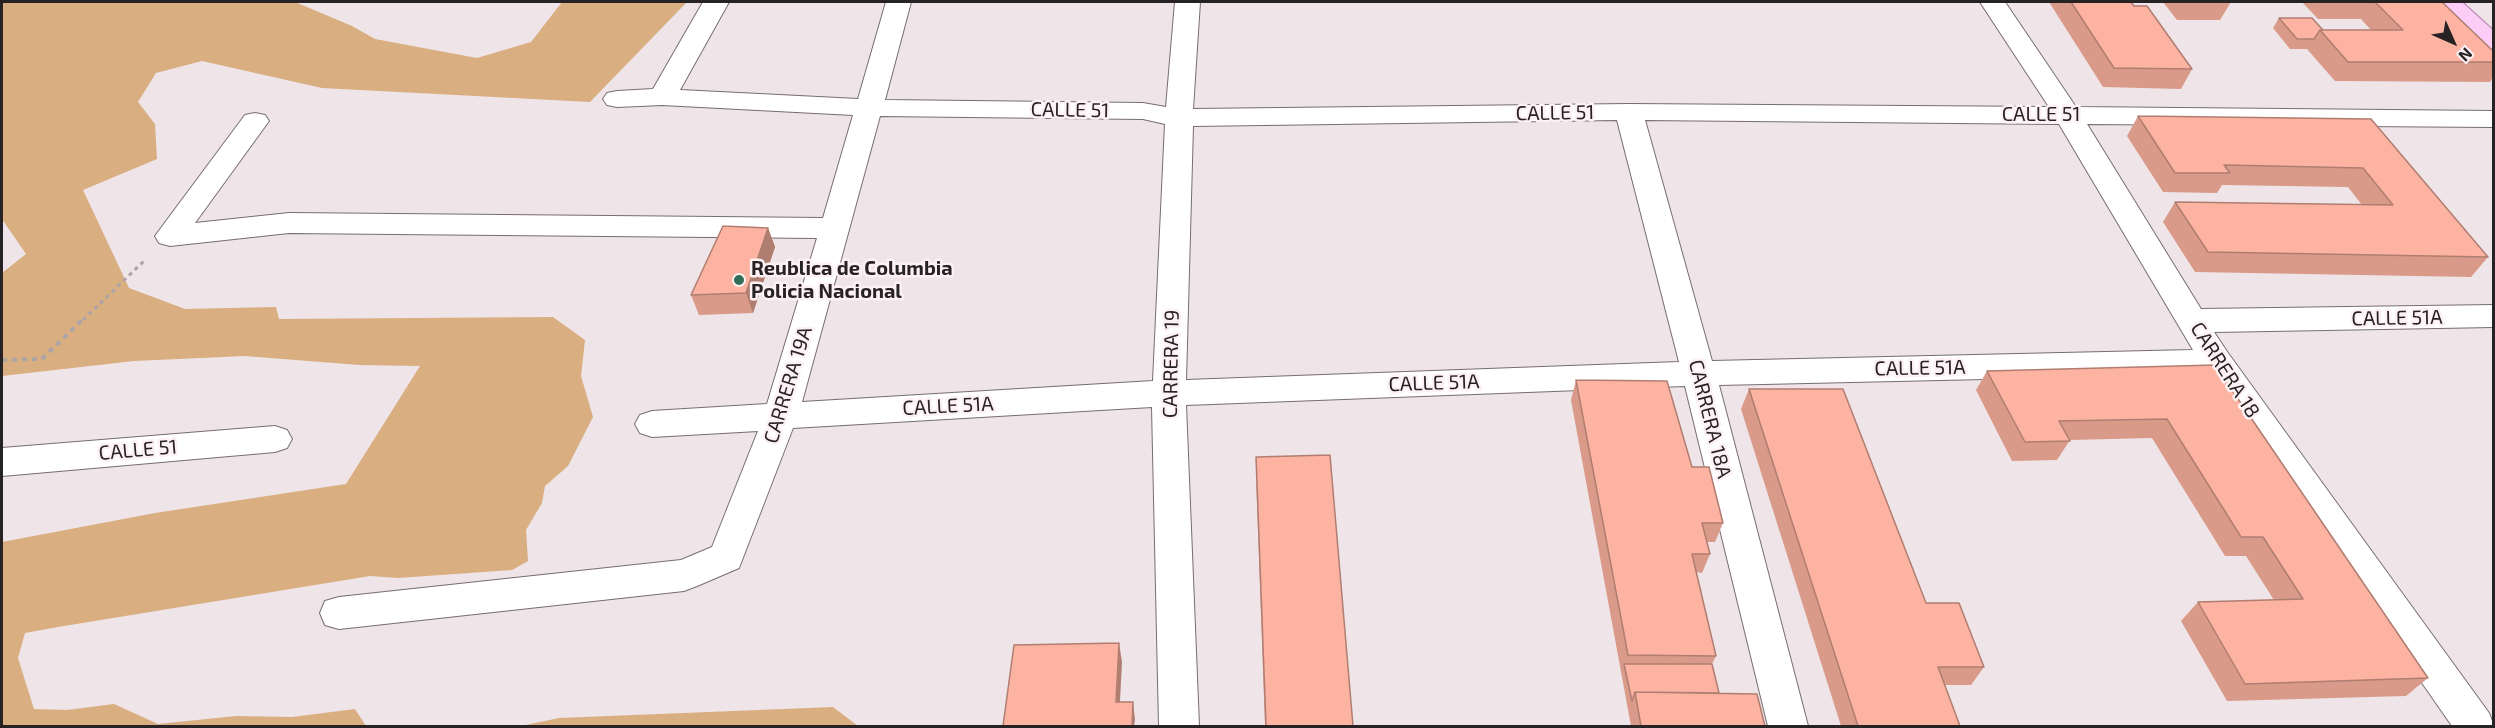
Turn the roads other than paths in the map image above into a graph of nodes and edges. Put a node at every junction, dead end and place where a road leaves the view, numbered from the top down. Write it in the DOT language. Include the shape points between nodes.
graph roads {
  1 [pos="716,2"];
  2 [pos="899,2"];
  3 [pos="1188,2"];
  4 [pos="1993,2"];
  5 [pos="2448,2"];
  6 [pos="2493,45"];
  7 [pos="662,97"];
  8 [pos="617,99"];
  9 [pos="870,108"];
  10 [pos="1629,112"];
  11 [pos="2067,114"];
  12 [pos="1179,118"];
  13 [pos="2493,119"];
  14 [pos="255,121"];
  15 [pos="835,228"];
  16 [pos="2493,316"];
  17 [pos="2193,321"];
  18 [pos="2216,362"];
  19 [pos="1699,373"];
  20 [pos="1169,393"];
  21 [pos="781,416"];
  22 [pos="652,423"];
  23 [pos="275,439"];
  24 [pos="2,462"];
  25 [pos="339,613"];
  26 [pos="2493,721"];
  27 [pos="1179,726"];
  28 [pos="1788,726"];
  29 [pos="2474,726"];
  1 -- 7 [label="street"];
  2 -- 9 [label="street, CARRERA 19A"];
  3 -- 12 [label="street, CARRERA 19"];
  4 -- 11 [label="street, CARRERA 18"];
  5 -- 6 [label="main road"];
  7 -- 8 [label="street, CALLE 51"];
  7 -- 9 [label="street, CALLE 51"];
  9 -- 12 [label="street, CALLE 51" via="1143,111"];
  9 -- 15 [label="street, CARRERA 19A"];
  10 -- 11 [label="street, CALLE 51"];
  10 -- 12 [label="street, CALLE 51"];
  10 -- 19 [label="street, CARRERA 18A"];
  11 -- 13 [label="street, CALLE 51"];
  11 -- 17 [label="street, CARRERA 18"];
  12 -- 20 [label="street, CARRERA 19"];
  14 -- 15 [label="street" via="170,236 289,223"];
  15 -- 21 [label="street, CARRERA 19A"];
  16 -- 17 [label="street, CALLE 51A"];
  17 -- 18 [label="street, CARRERA 18"];
  18 -- 19 [label="street, CALLE 51A"];
  18 -- 29 [label="street, CARRERA 18"];
  19 -- 20 [label="street, CALLE 51A"];
  19 -- 28 [label="street, CARRERA 18A"];
  20 -- 21 [label="street, CALLE 51A"];
  20 -- 27 [label="street, CARRERA 19"];
  21 -- 22 [label="street, CALLE 51A"];
  21 -- 25 [label="street, CARRERA 19A" via="726,557 684,575"];
  23 -- 24 [label="street, CALLE 51"];
  26 -- 29 [label="street"];
}
